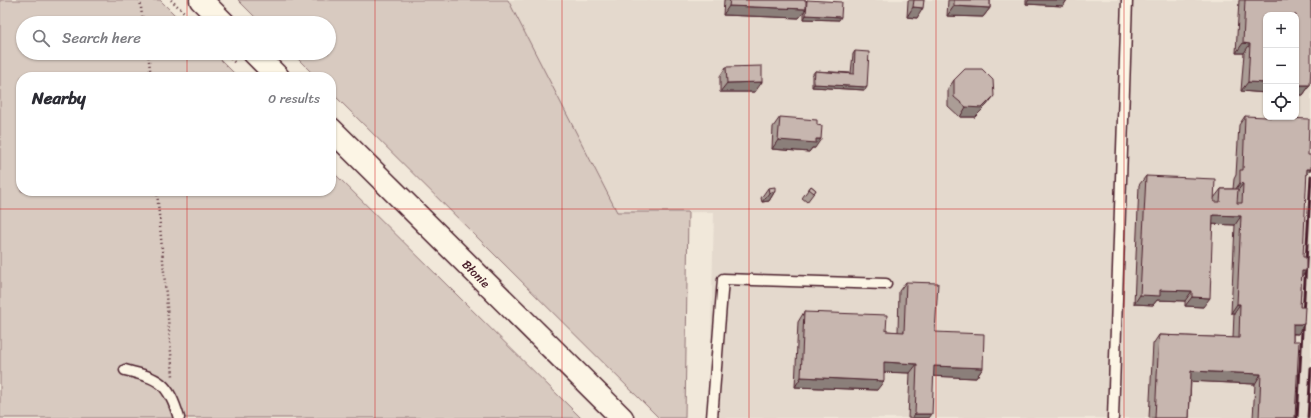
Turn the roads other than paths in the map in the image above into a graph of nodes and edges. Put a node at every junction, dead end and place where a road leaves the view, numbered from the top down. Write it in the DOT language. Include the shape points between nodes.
graph roads {
  1 [pos="201,0"];
  2 [pos="1127,0"];
  3 [pos="217,16"];
  4 [pos="261,60"];
  5 [pos="273,72"];
  6 [pos="336,134"];
  7 [pos="886,284"];
  8 [pos="125,370"];
  9 [pos="179,418"];
  10 [pos="622,418"];
  11 [pos="712,418"];
  12 [pos="1113,418"];
  1 -- 3 [label="street"];
  2 -- 12 [label="lane"];
  4 -- 5 [label="street"];
  6 -- 10 [label="street, Błonie"];
  7 -- 11 [label="lane" via="723,279"];
  8 -- 9 [label="lane" via="149,376 163,384"];
}
